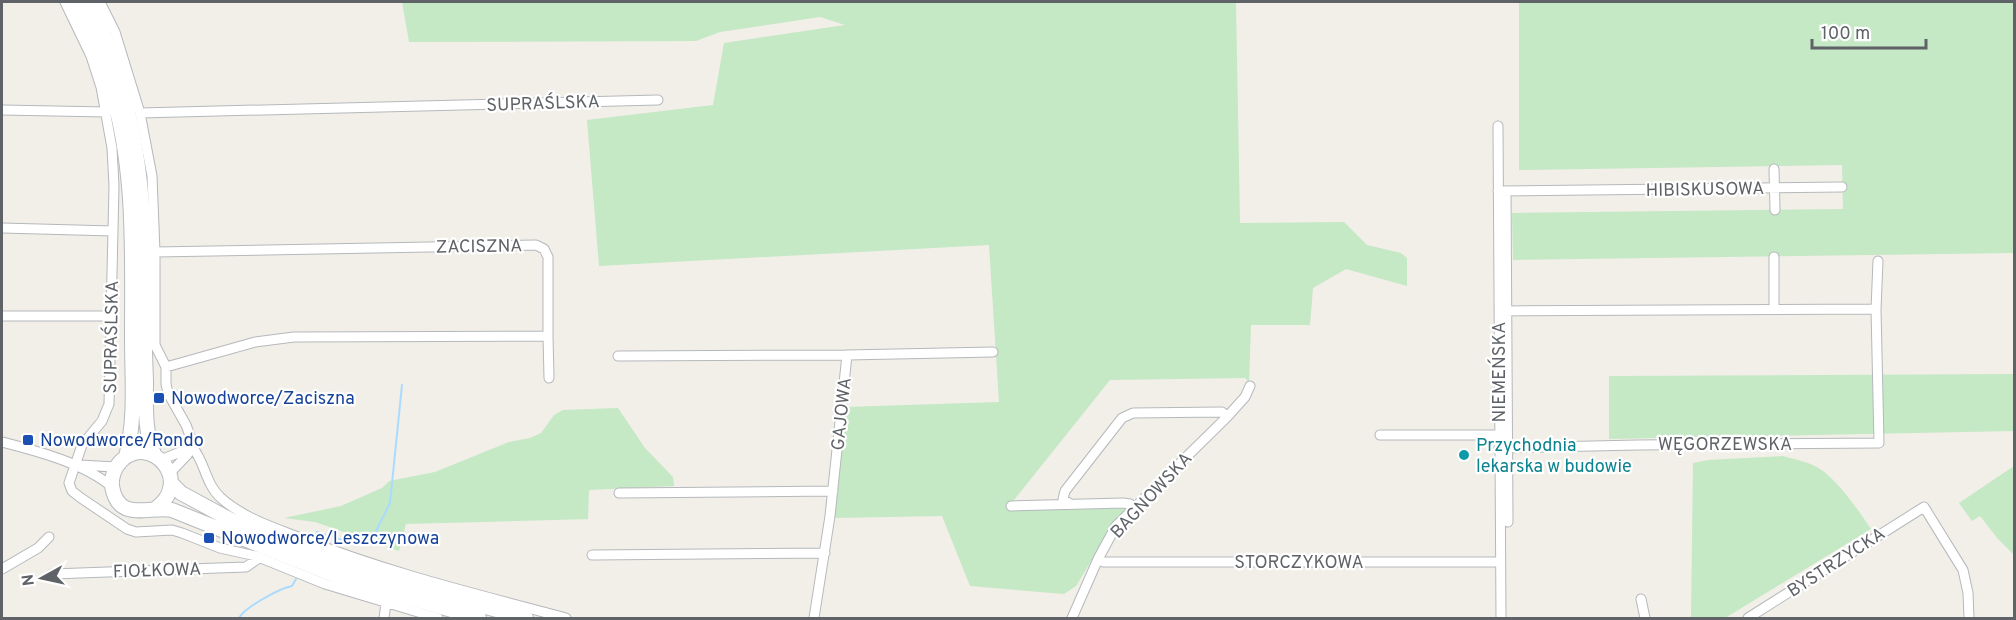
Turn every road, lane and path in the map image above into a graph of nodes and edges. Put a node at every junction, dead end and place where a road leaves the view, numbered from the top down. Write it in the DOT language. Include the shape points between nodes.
graph roads {
  1 [pos="65,2"];
  2 [pos="75,2"];
  3 [pos="89,2"];
  4 [pos="100,2"];
  5 [pos="658,100"];
  6 [pos="2,110"];
  7 [pos="107,111"];
  8 [pos="140,113"];
  9 [pos="1498,126"];
  10 [pos="1774,169"];
  11 [pos="1842,187"];
  12 [pos="1775,188"];
  13 [pos="1502,191"];
  14 [pos="1775,210"];
  15 [pos="2,228"];
  16 [pos="113,231"];
  17 [pos="155,252"];
  18 [pos="1774,257"];
  19 [pos="1878,261"];
  20 [pos="1774,309"];
  21 [pos="1876,309"];
  22 [pos="1503,311"];
  23 [pos="2,316"];
  24 [pos="112,316"];
  25 [pos="548,336"];
  26 [pos="993,352"];
  27 [pos="847,355"];
  28 [pos="618,356"];
  29 [pos="166,367"];
  30 [pos="549,378"];
  31 [pos="1250,386"];
  32 [pos="1227,417"];
  33 [pos="1380,435"];
  34 [pos="1499,435"];
  35 [pos="2,442"];
  36 [pos="192,447"];
  37 [pos="1503,448"];
  38 [pos="126,457"];
  39 [pos="158,458"];
  40 [pos="74,464"];
  41 [pos="116,467"];
  42 [pos="171,478"];
  43 [pos="112,487"];
  44 [pos="833,491"];
  45 [pos="619,493"];
  46 [pos="1070,504"];
  47 [pos="1011,506"];
  48 [pos="1134,508"];
  49 [pos="155,509"];
  50 [pos="1508,522"];
  51 [pos="49,537"];
  52 [pos="825,553"];
  53 [pos="592,555"];
  54 [pos="260,558"];
  55 [pos="1098,559"];
  56 [pos="1500,562"];
  57 [pos="2,569"];
  58 [pos="52,574"];
  59 [pos="1641,599"];
  60 [pos="386,603"];
  61 [pos="384,618"];
  62 [pos="438,618"];
  63 [pos="479,618"];
  64 [pos="526,618"];
  65 [pos="566,618"];
  66 [pos="814,618"];
  67 [pos="1072,618"];
  68 [pos="1501,618"];
  69 [pos="1645,618"];
  70 [pos="1748,618"];
  71 [pos="1969,618"];
  1 -- 7 [label="street, SUPRAŚLSKA" via="90,56"];
  2 -- 38 [label="main road" via="111,86 129,179 132,388"];
  3 -- 39 [label="main road" via="122,84 140,178 149,440"];
  4 -- 8 [label="street" via="115,32"];
  5 -- 8 [label="street, SUPRAŚLSKA"];
  6 -- 7 [label="street"];
  7 -- 16 [label="street, SUPRAŚLSKA" via="114,186"];
  8 -- 17 [label="street" via="152,176"];
  9 -- 13 [label="street, NIEMEŃSKA"];
  10 -- 12 [label="street"];
  11 -- 12 [label="street, HIBISKUSOWA"];
  12 -- 13 [label="street, HIBISKUSOWA"];
  12 -- 14 [label="street"];
  13 -- 22 [label="street, NIEMEŃSKA"];
  15 -- 16 [label="street"];
  16 -- 24 [label="street, SUPRAŚLSKA"];
  17 -- 25 [label="street, ZACISZNA" via="536,245 548,257"];
  17 -- 29 [label="street" via="154,336"];
  18 -- 20 [label="street"];
  19 -- 21 [label="street"];
  20 -- 21 [label="street"];
  20 -- 22 [label="street"];
  21 -- 37 [label="street, WĘGORZEWSKA" via="1879,443"];
  22 -- 34 [label="street, NIEMEŃSKA"];
  22 -- 37 [label="street"];
  23 -- 24 [label="street"];
  24 -- 40 [label="street, SUPRAŚLSKA" via="109,404"];
  25 -- 29 [label="street" via="294,337 255,342"];
  25 -- 30 [label="street, ZACISZNA"];
  26 -- 27 [label="street, GAJOWA"];
  27 -- 28 [label="street"];
  27 -- 44 [label="street, GAJOWA"];
  29 -- 36 [label="street" via="168,393 186,425"];
  31 -- 32 [label="street, BAGNOWSKA"];
  32 -- 46 [label="street" via="1222,412 1127,415 1065,491 1063,498"];
  32 -- 48 [label="street, BAGNOWSKA"];
  33 -- 34 [label="street"];
  34 -- 37 [label="street, NIEMEŃSKA"];
  35 -- 40 [label="street"];
  36 -- 39 [label="street"];
  36 -- 42 [label="street"];
  36 -- 65 [label="street" via="218,496 274,527 382,568"];
  37 -- 50 [label="street"];
  37 -- 56 [label="street, NIEMEŃSKA"];
  38 -- 39 [label="main road" via="146,453"];
  38 -- 41 [label="main road"];
  39 -- 42 [label="main road"];
  40 -- 41 [label="street"];
  40 -- 43 [label="street"];
  40 -- 54 [label="street, SUPRAŚLSKA" via="69,480 72,491 127,529 172,530"];
  41 -- 43 [label="main road"];
  42 -- 49 [label="main road" via="167,498"];
  42 -- 64 [label="main road" via="181,493 229,519 324,559"];
  43 -- 49 [label="main road" via="119,501 132,510"];
  44 -- 45 [label="street"];
  44 -- 52 [label="street, GAJOWA"];
  46 -- 47 [label="street"];
  46 -- 48 [label="street" via="1123,503"];
  48 -- 55 [label="street, BAGNOWSKA" via="1116,526"];
  49 -- 63 [label="main road" via="172,510 340,578"];
  51 -- 57 [label="street"];
  52 -- 53 [label="street"];
  52 -- 66 [label="street, GAJOWA"];
  54 -- 58 [label="street, FIOŁKOWA" via="246,567"];
  54 -- 60 [label="street, SUPRAŚLSKA"];
  55 -- 56 [label="street, STORCZYKOWA"];
  55 -- 67 [label="street, BAGNOWSKA"];
  56 -- 68 [label="street, NIEMEŃSKA"];
  59 -- 69 [label="street"];
  60 -- 61 [label="street"];
  60 -- 62 [label="street, SUPRAŚLSKA"];
  70 -- 71 [label="street, BYSTRZYCKA" via="1924,507 1963,570"];
}
